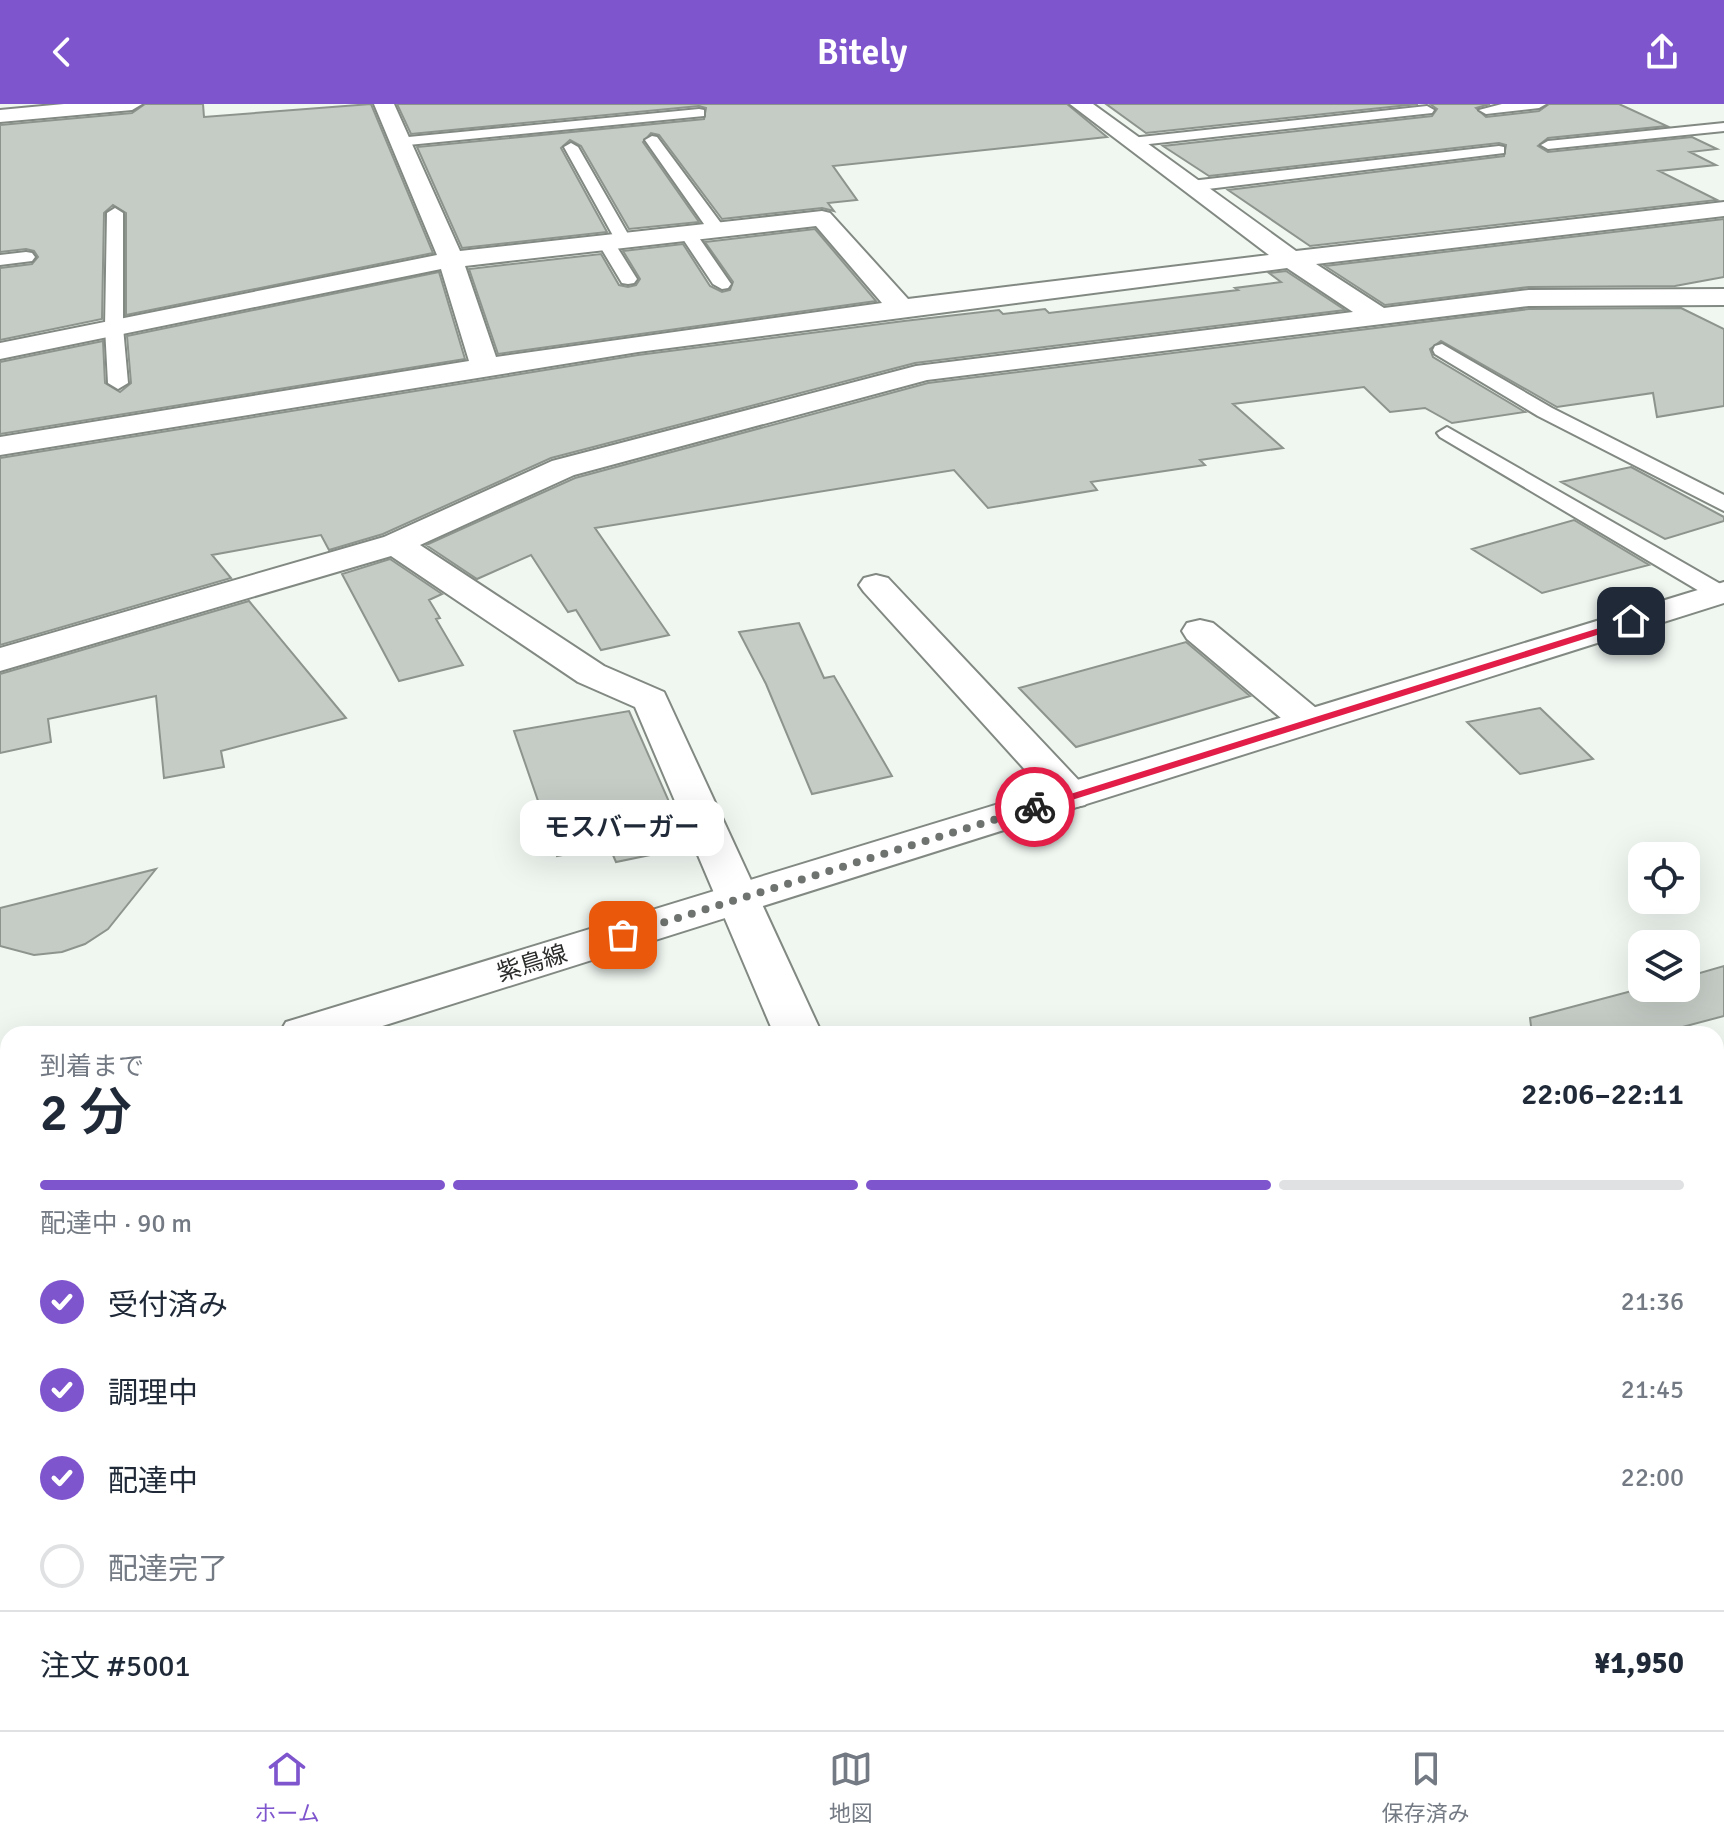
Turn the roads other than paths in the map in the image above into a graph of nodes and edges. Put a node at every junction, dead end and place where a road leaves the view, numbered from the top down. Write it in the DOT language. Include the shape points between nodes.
graph roads {
  1 [pos="132,104"];
  2 [pos="384,104"];
  3 [pos="1080,104"];
  4 [pos="1539,104"];
  5 [pos="1427,110"];
  6 [pos="1486,110"];
  7 [pos="699,113"];
  8 [pos="0,116"];
  9 [pos="1724,127"];
  10 [pos="652,140"];
  11 [pos="398,142"];
  12 [pos="1131,142"];
  13 [pos="1548,145"];
  14 [pos="571,147"];
  15 [pos="1499,150"];
  16 [pos="1191,186"];
  17 [pos="1724,209"];
  18 [pos="115,213"];
  19 [pos="717,230"];
  20 [pos="687,233"];
  21 [pos="615,242"];
  22 [pos="26,257"];
  23 [pos="0,260"];
  24 [pos="451,260"];
  25 [pos="1292,260"];
  26 [pos="628,279"];
  27 [pos="722,284"];
  28 [pos="1724,297"];
  29 [pos="1679,299"];
  30 [pos="901,308"];
  31 [pos="1378,316"];
  32 [pos="1724,323"];
  33 [pos="114,327"];
  34 [pos="1442,350"];
  35 [pos="0,351"];
  36 [pos="485,367"];
  37 [pos="118,383"];
  38 [pos="1447,433"];
  39 [pos="0,446"];
  40 [pos="1724,504"];
  41 [pos="396,544"];
  42 [pos="876,585"];
  43 [pos="1721,593"];
  44 [pos="1200,631"];
  45 [pos="0,660"];
  46 [pos="1308,721"];
  47 [pos="1071,796"];
  48 [pos="739,899"];
  49 [pos="329,1026"];
  50 [pos="795,1026"];
  1 -- 8 [label="street"];
  2 -- 11 [label="street"];
  3 -- 12 [label="street"];
  4 -- 6 [label="lane"];
  5 -- 12 [label="lane"];
  7 -- 11 [label="lane"];
  9 -- 13 [label="lane"];
  10 -- 19 [label="lane"];
  11 -- 24 [label="street"];
  12 -- 16 [label="street"];
  14 -- 21 [label="lane"];
  15 -- 16 [label="lane"];
  16 -- 25 [label="street"];
  17 -- 25 [label="street"];
  18 -- 33 [label="lane"];
  19 -- 20 [label="street"];
  19 -- 30 [label="street" via="822,218"];
  20 -- 21 [label="street"];
  20 -- 27 [label="lane"];
  21 -- 24 [label="street"];
  21 -- 26 [label="lane"];
  22 -- 23 [label="lane"];
  24 -- 33 [label="street"];
  24 -- 36 [label="street"];
  25 -- 30 [label="street"];
  25 -- 31 [label="street"];
  28 -- 29 [label="street"];
  29 -- 31 [label="street" via="1529,298"];
  29 -- 32 [label="street"];
  30 -- 36 [label="street"];
  31 -- 41 [label="street" via="926,372 563,468"];
  33 -- 35 [label="street"];
  33 -- 37 [label="lane"];
  34 -- 40 [label="lane" via="1545,412"];
  36 -- 39 [label="street"];
  38 -- 43 [label="lane"];
  41 -- 45 [label="street"];
  41 -- 48 [label="street" via="591,674 651,700"];
  42 -- 47 [label="street"];
  43 -- 46 [label="street, 紫鳥線"];
  44 -- 46 [label="street"];
  46 -- 47 [label="street, 紫鳥線"];
  47 -- 48 [label="street, 紫鳥線"];
  48 -- 49 [label="street, 紫鳥線"];
  48 -- 50 [label="street"];
}
